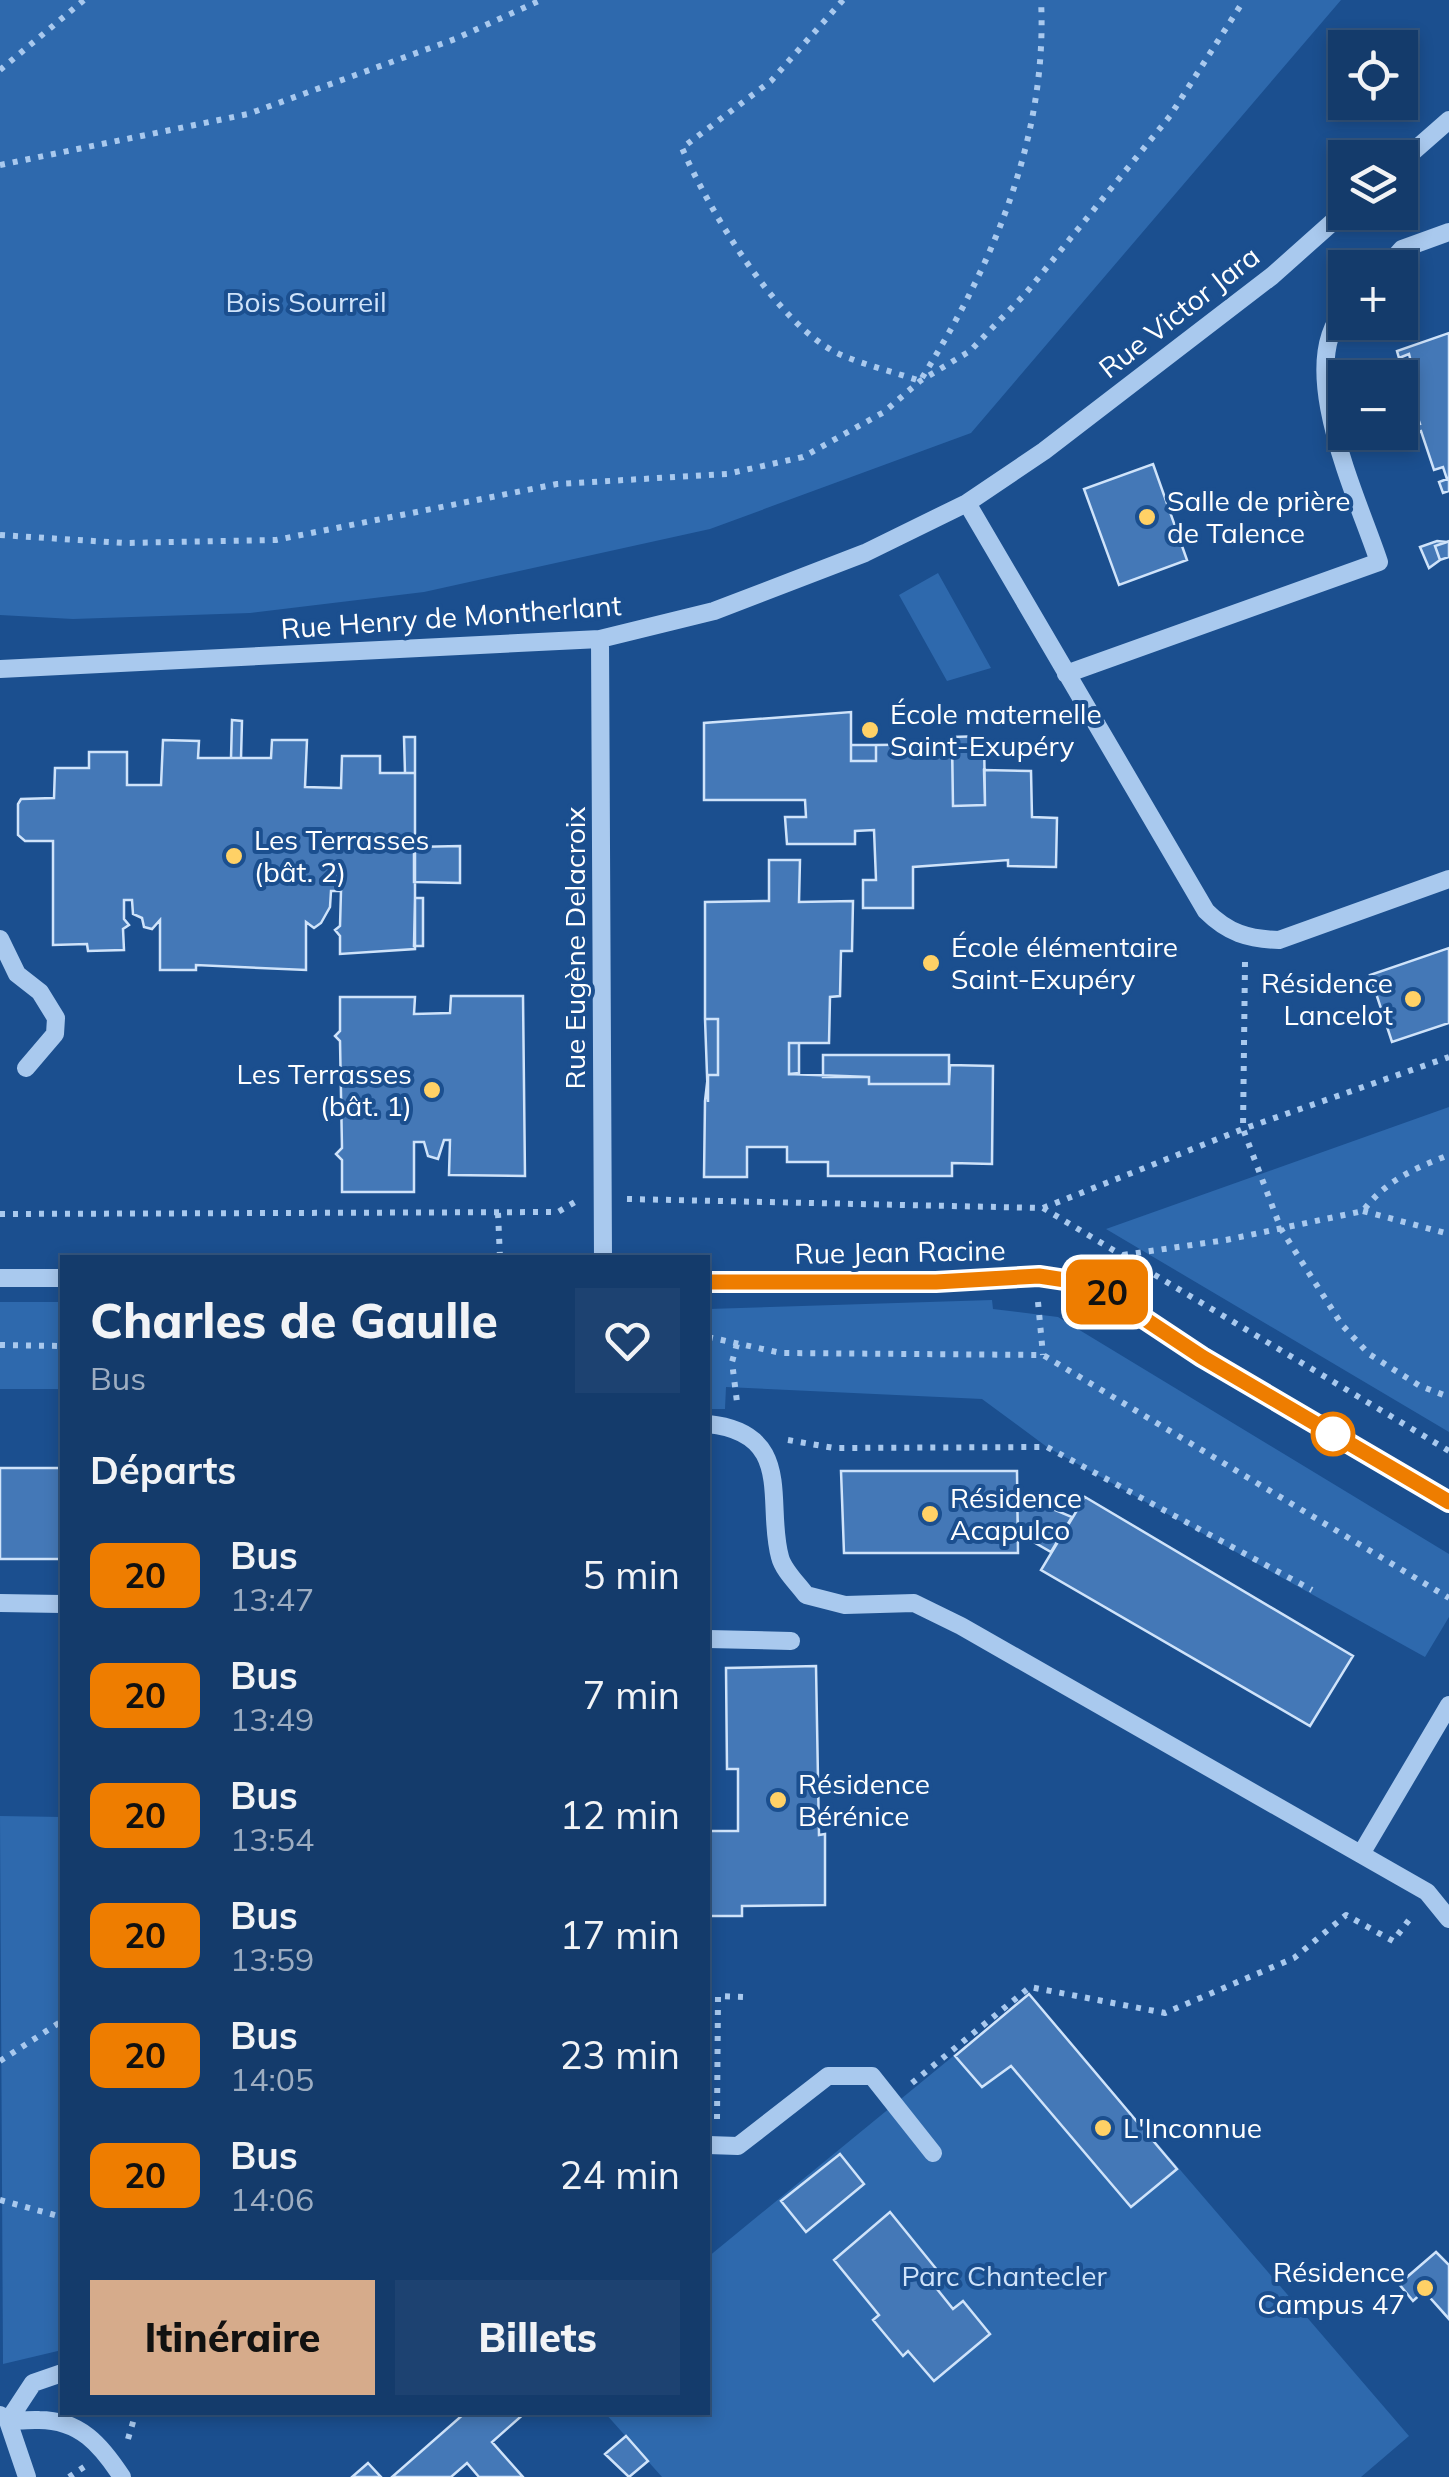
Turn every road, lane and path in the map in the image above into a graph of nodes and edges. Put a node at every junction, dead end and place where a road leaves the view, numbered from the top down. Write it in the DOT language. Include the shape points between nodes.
graph roads {
  1 [pos="84,0"];
  2 [pos="541,0"];
  3 [pos="843,0"];
  4 [pos="1042,0"];
  5 [pos="1244,0"];
  6 [pos="0,70"];
  7 [pos="1449,120"];
  8 [pos="1418,147"];
  9 [pos="0,164"];
  10 [pos="1328,226"];
  11 [pos="1449,232"];
  12 [pos="1401,250"];
  13 [pos="1328,339"];
  14 [pos="920,380"];
  15 [pos="1044,451"];
  16 [pos="967,503"];
  17 [pos="0,535"];
  18 [pos="600,640"];
  19 [pos="0,669"];
  20 [pos="1066,674"];
  21 [pos="1449,879"];
  22 [pos="0,939"];
  23 [pos="1245,960"];
  24 [pos="1449,1057"];
  25 [pos="26,1068"];
  26 [pos="1243,1130"];
  27 [pos="1449,1156"];
  28 [pos="602,1199"];
  29 [pos="1043,1208"];
  30 [pos="1362,1210"];
  31 [pos="498,1213"];
  32 [pos="0,1214"];
  33 [pos="1281,1228"];
  34 [pos="1449,1234"];
  35 [pos="500,1255"];
  36 [pos="603,1255"];
  37 [pos="1123,1255"];
  38 [pos="1039,1276"];
  39 [pos="0,1278"];
  40 [pos="60,1278"];
  41 [pos="710,1282"];
  42 [pos="710,1337"];
  43 [pos="737,1344"];
  44 [pos="0,1345"];
  45 [pos="60,1346"];
  46 [pos="1043,1355"];
  47 [pos="1449,1397"];
  48 [pos="710,1424"];
  49 [pos="741,1432"];
  50 [pos="1449,1451"];
  51 [pos="1449,1502"];
  52 [pos="1312,1590"];
  53 [pos="1449,1598"];
  54 [pos="0,1603"];
  55 [pos="60,1604"];
  56 [pos="710,1639"];
  57 [pos="791,1641"];
  58 [pos="1449,1705"];
  59 [pos="1362,1854"];
  60 [pos="1428,1892"];
  61 [pos="1449,1919"];
  62 [pos="745,1997"];
  63 [pos="60,2022"];
  64 [pos="0,2061"];
  65 [pos="891,2099"];
  66 [pos="712,2145"];
  67 [pos="933,2153"];
  68 [pos="0,2200"];
  69 [pos="60,2216"];
  70 [pos="60,2374"];
  71 [pos="4,2418"];
  72 [pos="84,2420"];
  73 [pos="27,2477"];
  74 [pos="122,2477"];
  1 -- 6 [label="path"];
  2 -- 9 [label="path" via="455,40 248,114"];
  3 -- 14 [label="path" via="771,81 682,148 720,225 786,311 836,353"];
  4 -- 14 [label="path" via="1044,42 1027,154 968,304"];
  5 -- 14 [label="path" via="1170,116 1026,293 970,351"];
  7 -- 8 [label="street"];
  10 -- 15 [label="street, Rue Victor Jara"];
  11 -- 12 [label="street"];
  13 -- 20 [label="street" via="1324,391 1379,562"];
  14 -- 17 [label="path" via="884,412 803,458 727,474 557,484 276,540 124,543"];
  15 -- 16 [label="street, Rue Henry de Montherlant"];
  16 -- 18 [label="street, Rue Henry de Montherlant" via="865,554 714,611"];
  16 -- 20 [label="street"];
  18 -- 19 [label="street, Rue Henry de Montherlant"];
  18 -- 28 [label="street, Rue Eugène Delacroix"];
  20 -- 21 [label="street" via="1206,911 1224,928 1279,940"];
  22 -- 25 [label="street" via="16,974 40,992 56,1018 55,1034"];
  23 -- 26 [label="path"];
  24 -- 26 [label="path"];
  26 -- 29 [label="path"];
  26 -- 33 [label="path"];
  27 -- 30 [label="path" via="1410,1170"];
  28 -- 29 [label="path"];
  28 -- 31 [label="path" via="578,1200 558,1212"];
  28 -- 36 [label="street, Rue Eugène Delacroix"];
  29 -- 37 [label="path"];
  30 -- 33 [label="path"];
  30 -- 34 [label="path"];
  31 -- 32 [label="path"];
  31 -- 35 [label="path"];
  33 -- 37 [label="path"];
  33 -- 47 [label="path" via="1356,1340 1420,1386"];
  37 -- 50 [label="path"];
  38 -- 41 [label="street, Rue Jean Racine"];
  38 -- 46 [label="path"];
  38 -- 51 [label="street, Rue Jean Racine" via="1092,1284"];
  39 -- 40 [label="street"];
  42 -- 43 [label="path"];
  43 -- 46 [label="path" via="782,1353"];
  43 -- 49 [label="path" via="732,1362"];
  44 -- 45 [label="path"];
  46 -- 53 [label="path"];
  48 -- 49 [label="street"];
  49 -- 52 [label="path" via="834,1448 1047,1447"];
  49 -- 59 [label="street" via="776,1478 780,1558 806,1595 844,1605 914,1604"];
  54 -- 55 [label="street"];
  56 -- 57 [label="street"];
  58 -- 59 [label="street"];
  59 -- 60 [label="street"];
  60 -- 61 [label="street"];
  60 -- 65 [label="path" via="1393,1940 1346,1915 1294,1958 1164,2012 1030,1986"];
  62 -- 66 [label="path" via="718,1996"];
  63 -- 64 [label="path"];
  65 -- 66 [label="street" via="872,2076 828,2076 738,2146"];
  65 -- 67 [label="street"];
  68 -- 69 [label="path"];
  70 -- 71 [label="street" via="32,2383"];
  71 -- 72 [label="street"];
  71 -- 73 [label="street"];
  72 -- 74 [label="street"];
}
